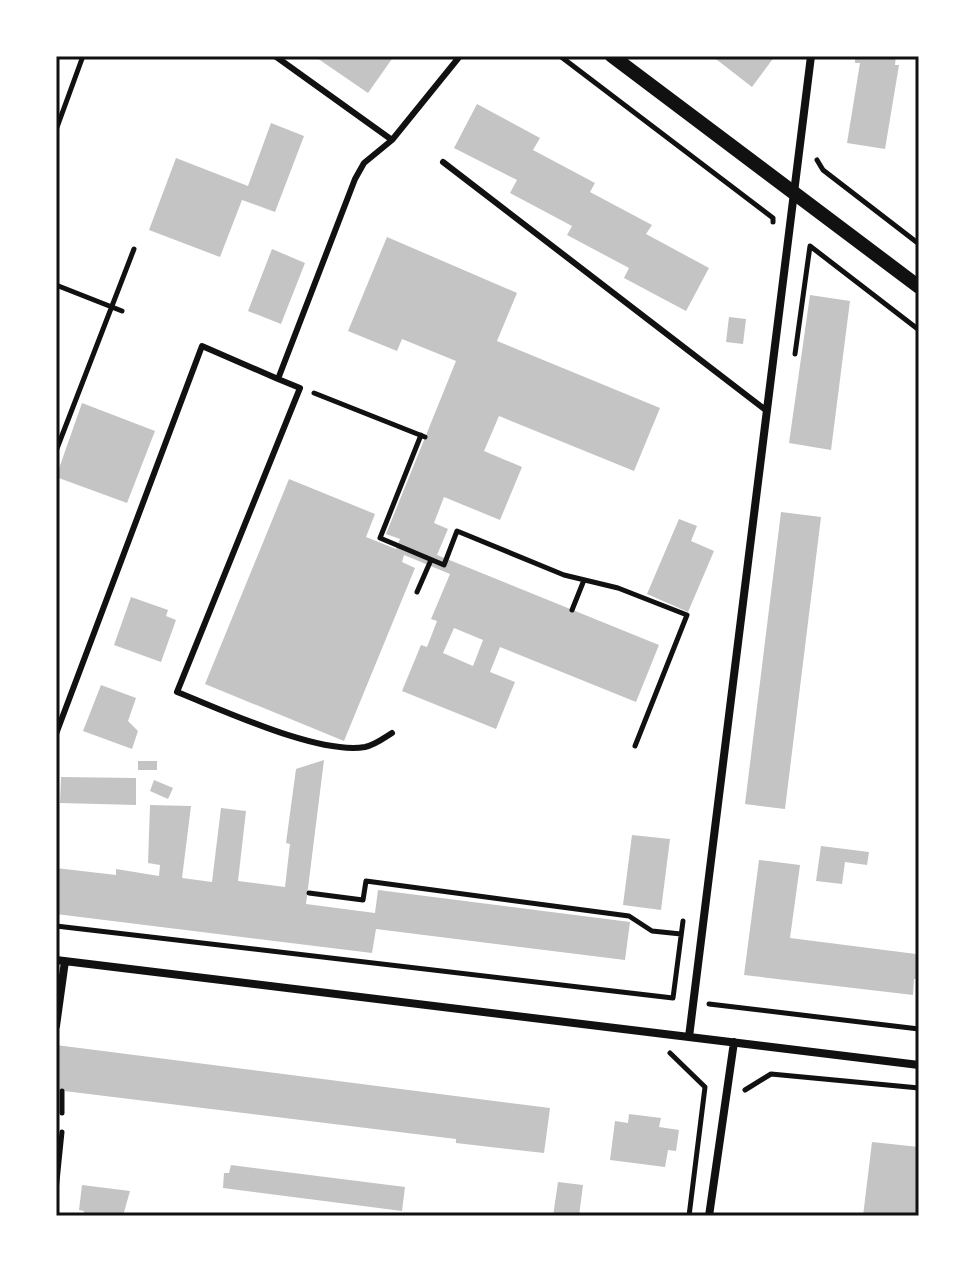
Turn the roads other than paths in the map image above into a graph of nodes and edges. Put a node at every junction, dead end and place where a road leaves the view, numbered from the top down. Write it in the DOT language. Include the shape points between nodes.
graph roads {
  1 [pos="275,56"];
  2 [pos="460,56"];
  3 [pos="612,56"];
  4 [pos="811,56"];
  5 [pos="392,140"];
  6 [pos="443,162"];
  7 [pos="795,192"];
  8 [pos="919,287"];
  9 [pos="278,379"];
  10 [pos="767,411"];
  11 [pos="392,733"];
  12 [pos="56,734"];
  13 [pos="61,960"];
  14 [pos="56,1026"];
  15 [pos="689,1037"];
  16 [pos="734,1042"];
  17 [pos="919,1065"];
  18 [pos="709,1216"];
  1 -- 5 [label="lane"];
  2 -- 5 [label="lane"];
  3 -- 7 [label="street"];
  4 -- 7 [label="street"];
  5 -- 9 [label="lane" via="364,163 355,179"];
  6 -- 10 [label="lane"];
  7 -- 8 [label="street"];
  7 -- 10 [label="street"];
  9 -- 11 [label="lane" via="300,388 177,692 270,729 342,748 368,747"];
  9 -- 12 [label="lane" via="202,346"];
  10 -- 15 [label="street"];
  13 -- 14 [label="street"];
  13 -- 15 [label="street"];
  15 -- 16 [label="street"];
  16 -- 17 [label="street"];
  16 -- 18 [label="street"];
}
